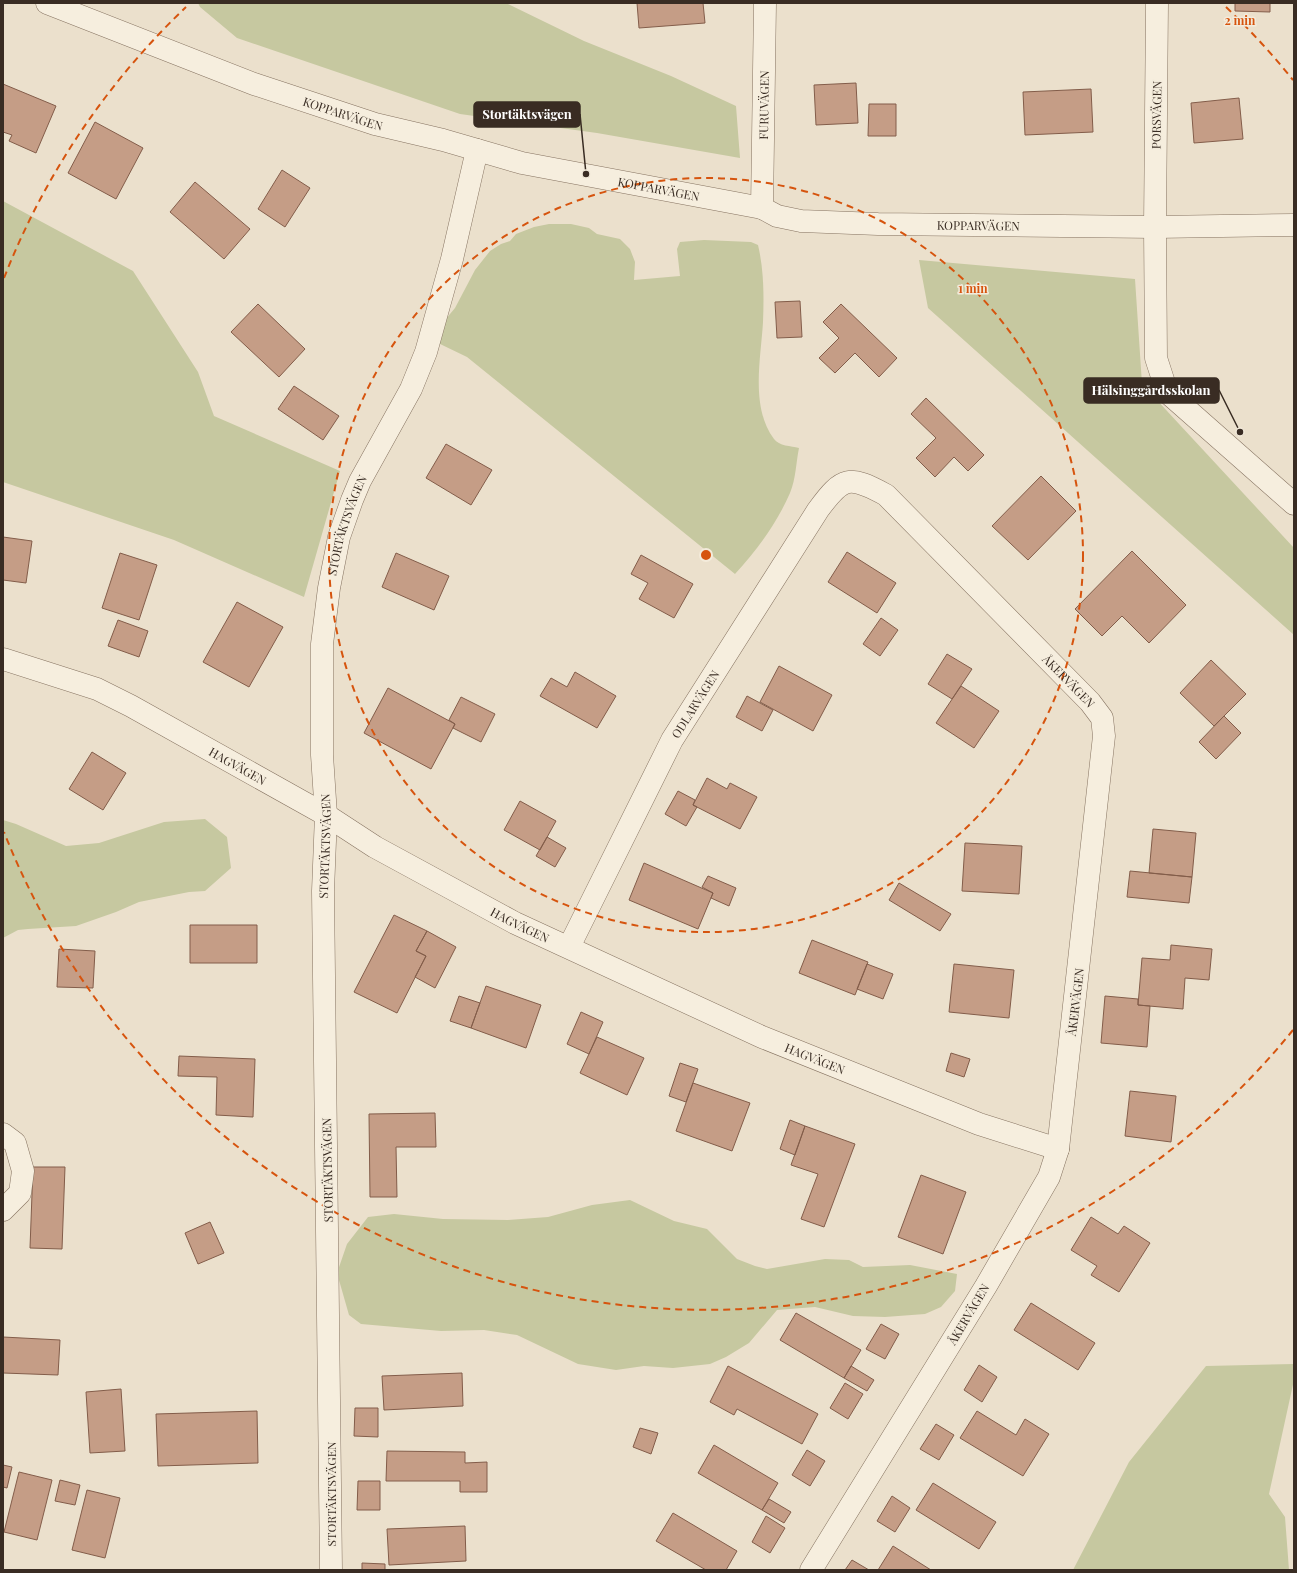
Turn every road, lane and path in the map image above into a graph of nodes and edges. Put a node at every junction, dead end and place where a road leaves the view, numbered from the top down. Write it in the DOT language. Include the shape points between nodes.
graph roads {
  1 [pos="47,3"];
  2 [pos="765,3"];
  3 [pos="1157,3"];
  4 [pos="477,150"];
  5 [pos="762,208"];
  6 [pos="1294,225"];
  7 [pos="1155,227"];
  8 [pos="849,482"];
  9 [pos="1294,504"];
  10 [pos="3,659"];
  11 [pos="326,815"];
  12 [pos="568,947"];
  13 [pos="3,1134"];
  14 [pos="1058,1148"];
  15 [pos="3,1210"];
  16 [pos="331,1570"];
  17 [pos="811,1570"];
  1 -- 4 [label="street, KOPPARVÄGEN" via="254,84 375,124"];
  2 -- 5 [label="street, FURUVÄGEN"];
  3 -- 7 [label="street, PORSVÄGEN"];
  4 -- 5 [label="street, KOPPARVÄGEN" via="522,163"];
  4 -- 11 [label="street, STORTÄKTSVÄGEN" via="452,259 426,352 410,388 360,481 339,537 322,644 322,755"];
  5 -- 7 [label="street, KOPPARVÄGEN" via="777,216 808,221"];
  6 -- 7 [label="street, KOPPARVÄGEN"];
  7 -- 9 [label="street, PORSVÄGEN" via="1156,358 1167,392"];
  8 -- 12 [label="street, ODLARVÄGEN" via="833,490 818,510 672,740"];
  8 -- 14 [label="street, ÅKERVÄGEN" via="865,483 886,495 1036,646 1102,718 1104,736 1098,802"];
  10 -- 11 [label="street, HAGVÄGEN" via="90,687 131,706"];
  11 -- 12 [label="street, HAGVÄGEN" via="355,835 515,923"];
  11 -- 16 [label="street, STORTÄKTSVÄGEN" via="322,891"];
  12 -- 14 [label="street, HAGVÄGEN" via="762,1038 979,1124"];
  13 -- 15 [label="street" via="15,1143 23,1171 20,1193"];
  14 -- 17 [label="street, ÅKERVÄGEN" via="1049,1177 986,1286"];
}
